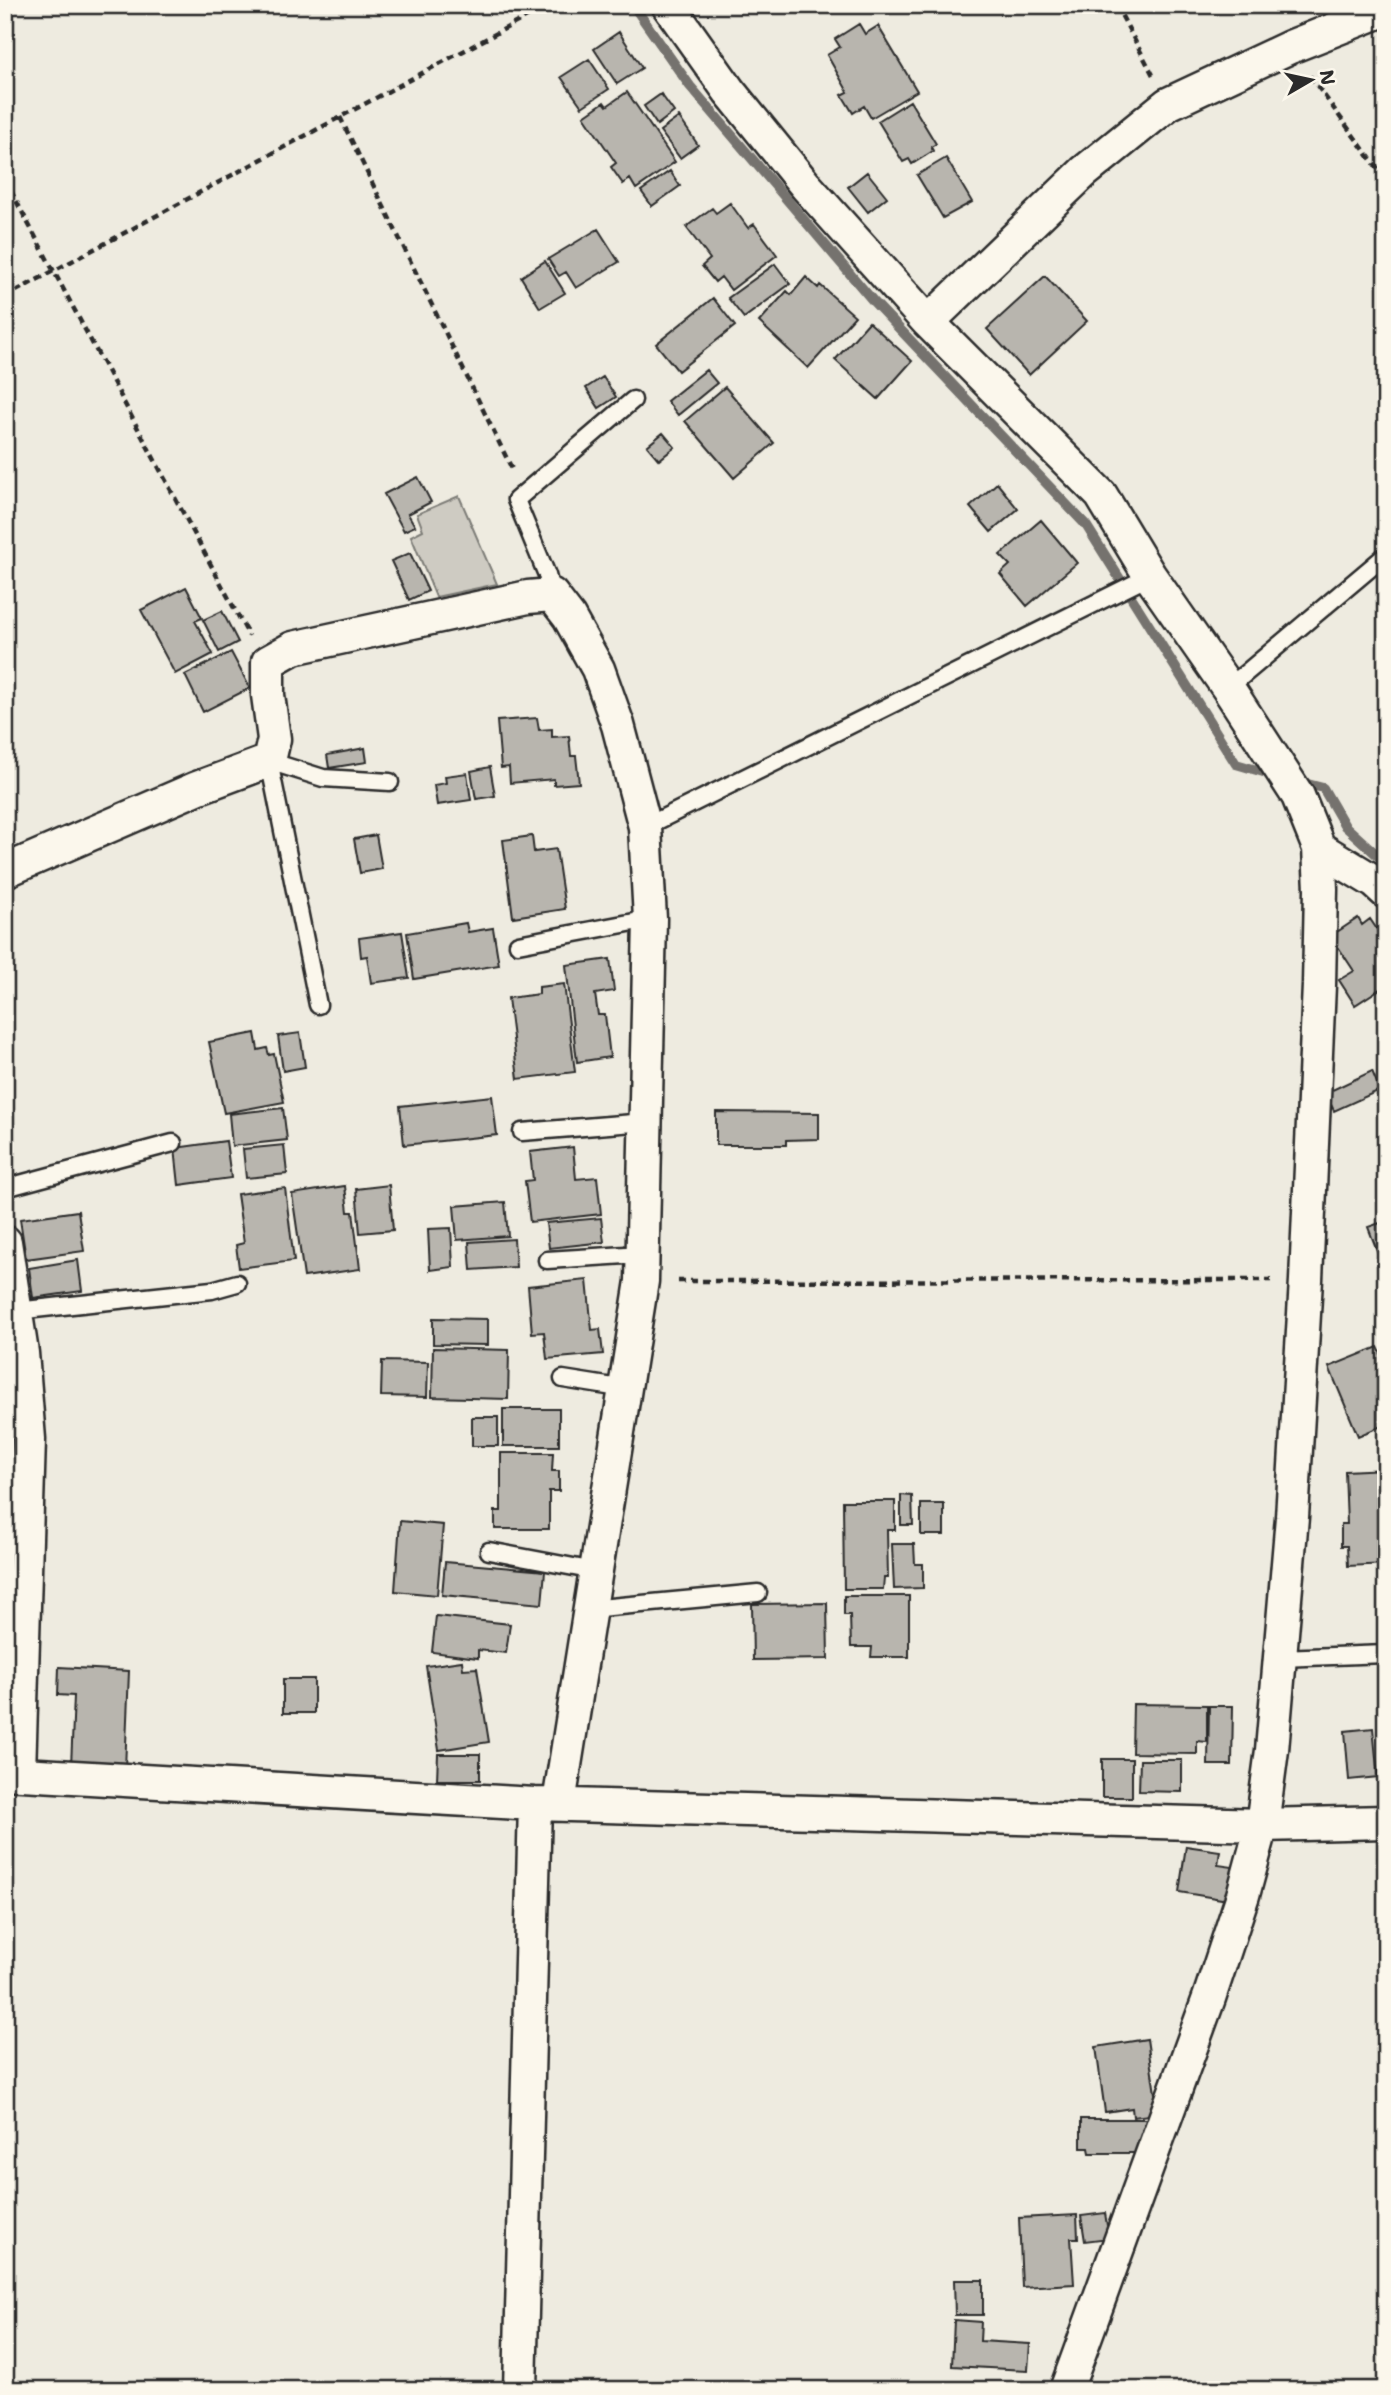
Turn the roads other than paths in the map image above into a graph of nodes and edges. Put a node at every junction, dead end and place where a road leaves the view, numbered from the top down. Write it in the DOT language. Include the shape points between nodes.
graph roads {
  1 [pos="668,5"];
  2 [pos="1386,9"];
  3 [pos="928,322"];
  4 [pos="633,400"];
  5 [pos="1386,555"];
  6 [pos="1150,576"];
  7 [pos="552,595"];
  8 [pos="1228,688"];
  9 [pos="269,761"];
  10 [pos="390,782"];
  11 [pos="645,827"];
  12 [pos="1319,848"];
  13 [pos="5,872"];
  14 [pos="1386,891"];
  15 [pos="650,919"];
  16 [pos="518,944"];
  17 [pos="318,1005"];
  18 [pos="646,1122"];
  19 [pos="522,1132"];
  20 [pos="173,1143"];
  21 [pos="5,1188"];
  22 [pos="5,1242"];
  23 [pos="547,1260"];
  24 [pos="642,1267"];
  25 [pos="237,1283"];
  26 [pos="16,1311"];
  27 [pos="563,1379"];
  28 [pos="626,1389"];
  29 [pos="489,1551"];
  30 [pos="595,1571"];
  31 [pos="758,1593"];
  32 [pos="589,1609"];
  33 [pos="1386,1654"];
  34 [pos="1280,1658"];
  35 [pos="12,1773"];
  36 [pos="547,1804"];
  37 [pos="1386,1822"];
  38 [pos="1262,1825"];
  39 [pos="520,2390"];
  40 [pos="1066,2390"];
  1 -- 3 [label="street" via="729,91 806,186"];
  2 -- 3 [label="street" via="1290,47 1168,104 1084,172"];
  3 -- 6 [label="street" via="1101,495"];
  4 -- 7 [label="lane" via="516,500"];
  5 -- 8 [label="lane"];
  6 -- 8 [label="street"];
  6 -- 11 [label="lane"];
  7 -- 9 [label="street" via="293,648 268,662 274,739"];
  7 -- 11 [label="street" via="598,669"];
  8 -- 12 [label="street" via="1298,796"];
  9 -- 10 [label="lane" via="323,778"];
  9 -- 13 [label="street"];
  9 -- 17 [label="lane"];
  11 -- 15 [label="street"];
  12 -- 14 [label="street"];
  12 -- 34 [label="street" via="1319,985 1306,1280"];
  15 -- 16 [label="lane"];
  15 -- 18 [label="street"];
  18 -- 19 [label="lane"];
  18 -- 24 [label="street"];
  20 -- 21 [label="lane"];
  22 -- 26 [label="street"];
  23 -- 24 [label="lane"];
  24 -- 28 [label="street"];
  25 -- 26 [label="lane" via="212,1290"];
  26 -- 35 [label="street" via="29,1439"];
  27 -- 28 [label="lane"];
  28 -- 30 [label="street"];
  29 -- 30 [label="lane"];
  30 -- 32 [label="street"];
  31 -- 32 [label="lane"];
  32 -- 36 [label="street"];
  33 -- 34 [label="lane"];
  34 -- 38 [label="street"];
  35 -- 36 [label="street"];
  36 -- 38 [label="street"];
  36 -- 39 [label="street"];
  37 -- 38 [label="street"];
  38 -- 40 [label="street" via="1209,1998"];
}
